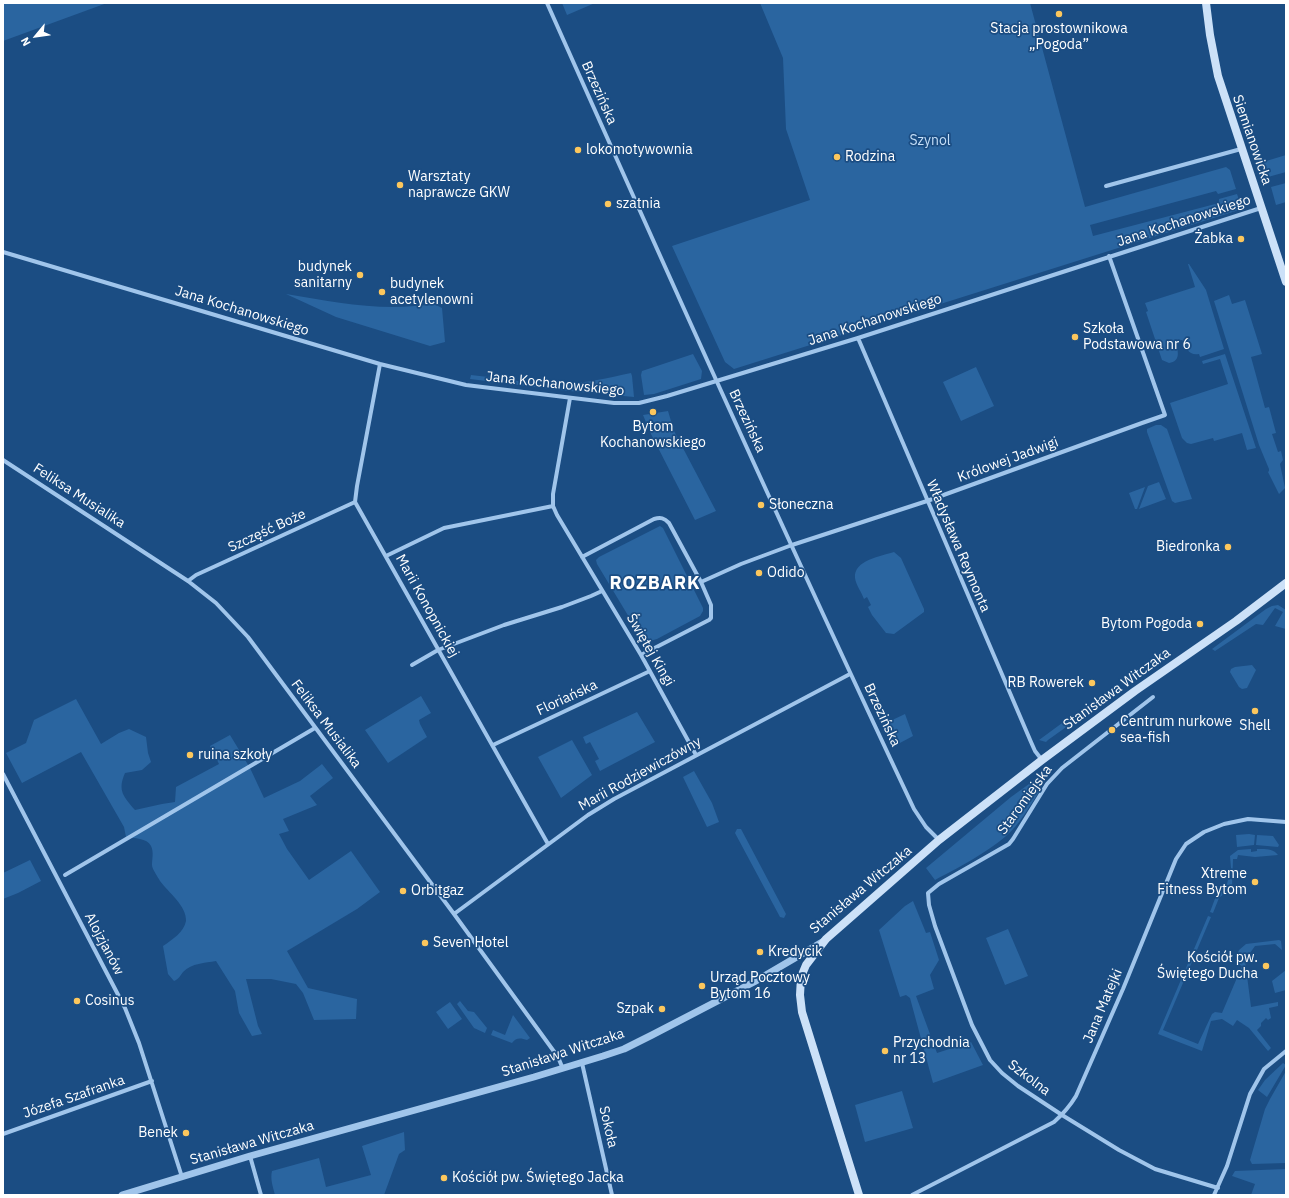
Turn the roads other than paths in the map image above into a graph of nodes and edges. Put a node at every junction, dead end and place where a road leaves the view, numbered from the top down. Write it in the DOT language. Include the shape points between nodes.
graph roads {
  1 [pos="546,3"];
  2 [pos="1206,3"];
  3 [pos="1241,149"];
  4 [pos="1106,186"];
  5 [pos="1262,208"];
  6 [pos="3,252"];
  7 [pos="1110,256"];
  8 [pos="1286,282"];
  9 [pos="858,338"];
  10 [pos="380,364"];
  11 [pos="716,381"];
  12 [pos="570,398"];
  13 [pos="3,460"];
  14 [pos="927,501"];
  15 [pos="355,502"];
  16 [pos="553,506"];
  17 [pos="792,545"];
  18 [pos="386,556"];
  19 [pos="582,557"];
  20 [pos="188,581"];
  21 [pos="701,582"];
  22 [pos="1286,583"];
  23 [pos="602,590"];
  24 [pos="438,650"];
  25 [pos="641,655"];
  26 [pos="412,665"];
  27 [pos="650,671"];
  28 [pos="850,674"];
  29 [pos="1153,697"];
  30 [pos="315,728"];
  31 [pos="493,745"];
  32 [pos="696,755"];
  33 [pos="1042,760"];
  34 [pos="3,774"];
  35 [pos="1286,822"];
  36 [pos="939,840"];
  37 [pos="548,844"];
  38 [pos="65,875"];
  39 [pos="928,893"];
  40 [pos="454,914"];
  41 [pos="826,940"];
  42 [pos="1286,1050"];
  43 [pos="582,1063"];
  44 [pos="563,1069"];
  45 [pos="152,1082"];
  46 [pos="1062,1115"];
  47 [pos="3,1134"];
  48 [pos="250,1156"];
  49 [pos="182,1177"];
  50 [pos="1218,1188"];
  51 [pos="122,1195"];
  52 [pos="261,1195"];
  53 [pos="612,1195"];
  54 [pos="859,1195"];
  55 [pos="912,1195"];
  56 [pos="1214,1195"];
  1 -- 11 [label="street, Brzezińska"];
  2 -- 3 [label="main road, Siemianowicka" via="1218,76"];
  3 -- 4 [label="street"];
  3 -- 5 [label="main road, Siemianowicka"];
  5 -- 7 [label="street, Jana Kochanowskiego"];
  5 -- 8 [label="main road, Siemianowicka"];
  6 -- 10 [label="street, Jana Kochanowskiego"];
  7 -- 9 [label="street, Jana Kochanowskiego"];
  7 -- 14 [label="street, Królowej Jadwigi" via="1165,415"];
  9 -- 11 [label="street, Jana Kochanowskiego"];
  9 -- 14 [label="street, Władysława Reymonta"];
  10 -- 12 [label="street, Jana Kochanowskiego" via="466,385"];
  10 -- 15 [label="street"];
  11 -- 12 [label="street, Jana Kochanowskiego" via="639,403"];
  11 -- 17 [label="street, Brzezińska"];
  12 -- 16 [label="street"];
  13 -- 20 [label="street, Feliksa Musialika"];
  14 -- 17 [label="street, Królowej Jadwigi"];
  14 -- 33 [label="street, Władysława Reymonta" via="1031,742"];
  15 -- 18 [label="street, Marii Konopnickiej"];
  15 -- 20 [label="street, Szczęść Boże" via="196,575"];
  16 -- 18 [label="street" via="444,528"];
  16 -- 19 [label="street, Świętej Kingi"];
  17 -- 21 [label="street, Królowej Jadwigi"];
  17 -- 28 [label="street, Brzezińska"];
  18 -- 24 [label="street, Marii Konopnickiej"];
  19 -- 21 [label="street" via="654,519 664,518"];
  19 -- 23 [label="street, Świętej Kingi"];
  20 -- 30 [label="street, Feliksa Musialika" via="216,603 248,638"];
  21 -- 25 [label="street" via="711,605 711,618"];
  22 -- 33 [label="main road, Stanisława Witczaka"];
  23 -- 24 [label="street"];
  23 -- 25 [label="street, Świętej Kingi"];
  24 -- 26 [label="street"];
  24 -- 31 [label="street, Marii Konopnickiej"];
  25 -- 27 [label="street, Świętej Kingi"];
  27 -- 31 [label="street, Floriańska"];
  27 -- 32 [label="street, Świętej Kingi"];
  28 -- 32 [label="street, Marii Rodziewiczówny"];
  28 -- 36 [label="street, Brzezińska" via="914,809 926,828"];
  29 -- 39 [label="street, Staromiejska" via="1062,768 1047,784 1009,844 939,884"];
  30 -- 38 [label="street"];
  30 -- 40 [label="street, Feliksa Musialika"];
  31 -- 37 [label="street, Marii Konopnickiej"];
  32 -- 37 [label="street, Marii Rodziewiczówny" via="594,811"];
  33 -- 36 [label="main road, Stanisława Witczaka"];
  34 -- 45 [label="street, Alojzjanów" via="125,1008"];
  35 -- 46 [label="street, Jana Matejki" via="1248,819 1230,822 1204,832 1186,844 1176,859 1076,1096"];
  36 -- 41 [label="main road, Stanisława Witczaka"];
  37 -- 40 [label="street, Marii Rodziewiczówny"];
  39 -- 46 [label="street, Szkolna" via="938,933 972,1025 990,1060 1018,1086"];
  40 -- 44 [label="street, Feliksa Musialika" via="558,1057"];
  41 -- 43 [label="street, Stanisława Witczaka" via="652,1036"];
  41 -- 54 [label="main road" via="803,971 800,1003"];
  42 -- 50 [label="street" via="1264,1069 1255,1083"];
  43 -- 44 [label="street, Stanisława Witczaka"];
  43 -- 53 [label="street, Sokoła"];
  44 -- 48 [label="street, Stanisława Witczaka"];
  45 -- 47 [label="street, Józefa Szafranka"];
  45 -- 49 [label="street, Alojzjanów"];
  46 -- 50 [label="street, Szkolna" via="1155,1169"];
  46 -- 55 [label="street, Jana Matejki" via="1054,1122"];
  48 -- 49 [label="street, Stanisława Witczaka"];
  48 -- 52 [label="street"];
  49 -- 51 [label="street, Stanisława Witczaka"];
  50 -- 56 [label="street"];
}
